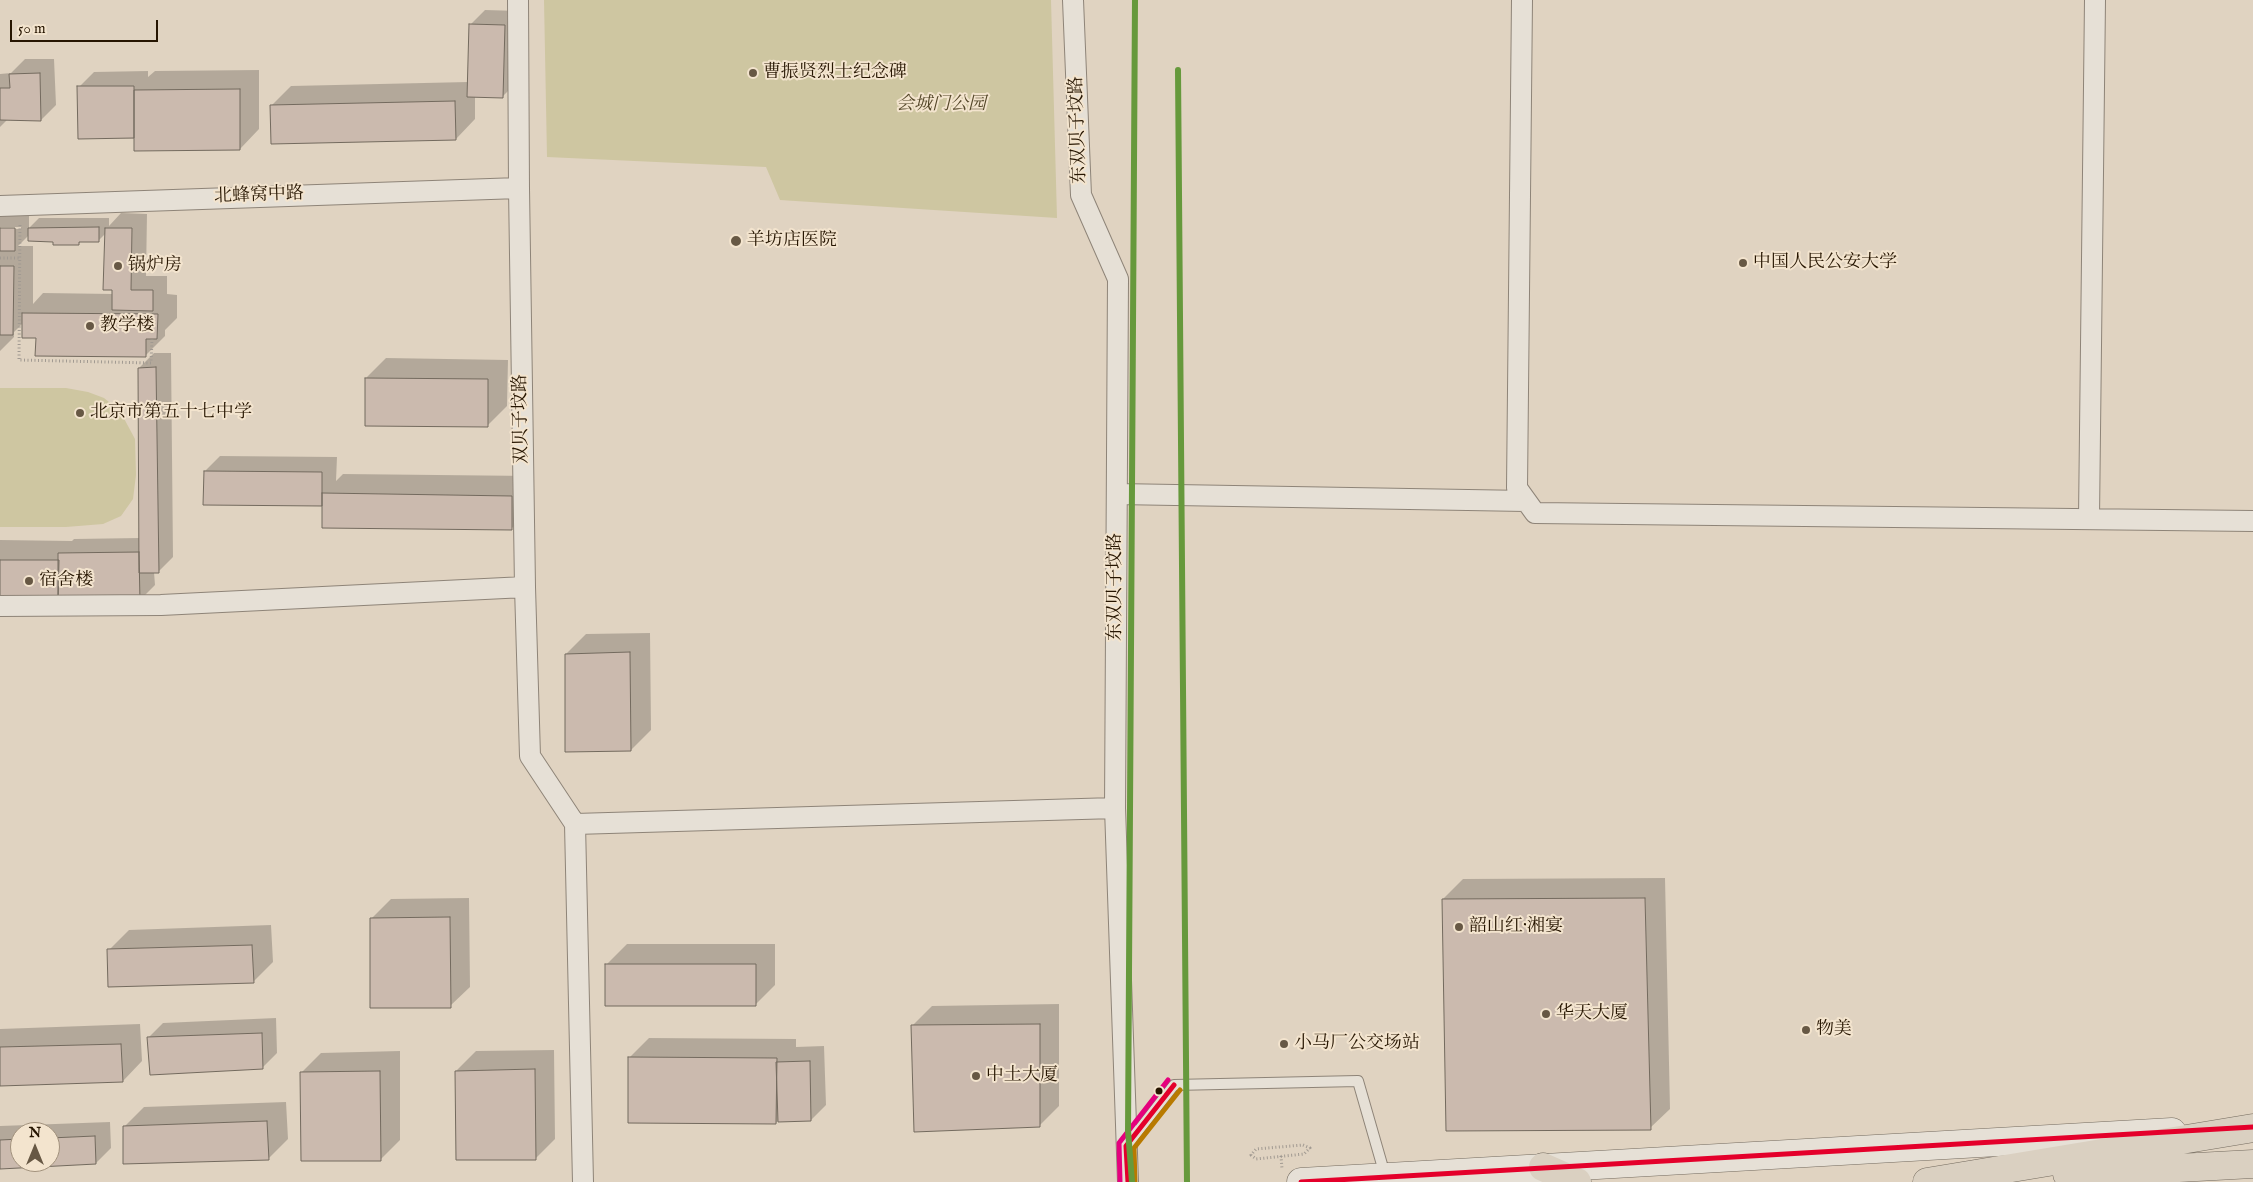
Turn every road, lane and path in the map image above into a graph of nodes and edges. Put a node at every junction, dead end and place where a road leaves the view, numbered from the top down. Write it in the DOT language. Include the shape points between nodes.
graph roads {
  1 [pos="518,0"];
  2 [pos="1073,0"];
  3 [pos="1522,0"];
  4 [pos="2094,0"];
  5 [pos="518,188"];
  6 [pos="0,206"];
  7 [pos="21,206"];
  8 [pos="0,258"];
  9 [pos="20,258"];
  10 [pos="152,339"];
  11 [pos="1117,494"];
  12 [pos="1526,501"];
  13 [pos="2089,518"];
  14 [pos="2253,521"];
  15 [pos="525,587"];
  16 [pos="0,606"];
  17 [pos="1115,808"];
  18 [pos="575,824"];
  19 [pos="2253,1127"];
  20 [pos="1126,1146"];
  21 [pos="1256,1149"];
  22 [pos="2253,1164"];
  23 [pos="1543,1167"];
  24 [pos="1385,1176"];
  25 [pos="583,1182"];
  26 [pos="1128,1182"];
  27 [pos="1301,1182"];
  28 [pos="1577,1182"];
  29 [pos="1927,1182"];
  1 -- 5 [label="street, 双贝子坟路"];
  2 -- 11 [label="street, 东双贝子坟路" via="1081,195 1118,279"];
  3 -- 12 [label="street" via="1517,488"];
  4 -- 13 [label="street"];
  5 -- 7 [label="street, 北蜂窝中路"];
  5 -- 15 [label="street, 双贝子坟路"];
  6 -- 7 [label="street, 北蜂窝中路"];
  7 -- 9 [label="path"];
  8 -- 9 [label="path"];
  9 -- 10 [label="path" via="18,360 151,363"];
  11 -- 12 [label="street"];
  11 -- 17 [label="street, 东双贝子坟路"];
  12 -- 13 [label="street" via="1535,512"];
  13 -- 14 [label="street"];
  15 -- 16 [label="street" via="161,605"];
  15 -- 18 [label="street, 双贝子坟路" via="530,756"];
  17 -- 18 [label="street"];
  17 -- 20 [label="street, 东双贝子坟路"];
  18 -- 25 [label="street"];
  19 -- 23 [label="street"];
  19 -- 29 [label="highway"];
  20 -- 24 [label="lane" via="1174,1085 1358,1081"];
  20 -- 26 [label="street, 东双贝子坟路"];
  21 -- 21 [label="path" via="1251,1155 1256,1159 1304,1154 1310,1148 1303,1145"];
  22 -- 29 [label="highway"];
  23 -- 24 [label="street"];
  23 -- 28 [label="highway"];
  24 -- 27 [label="street"];
}
